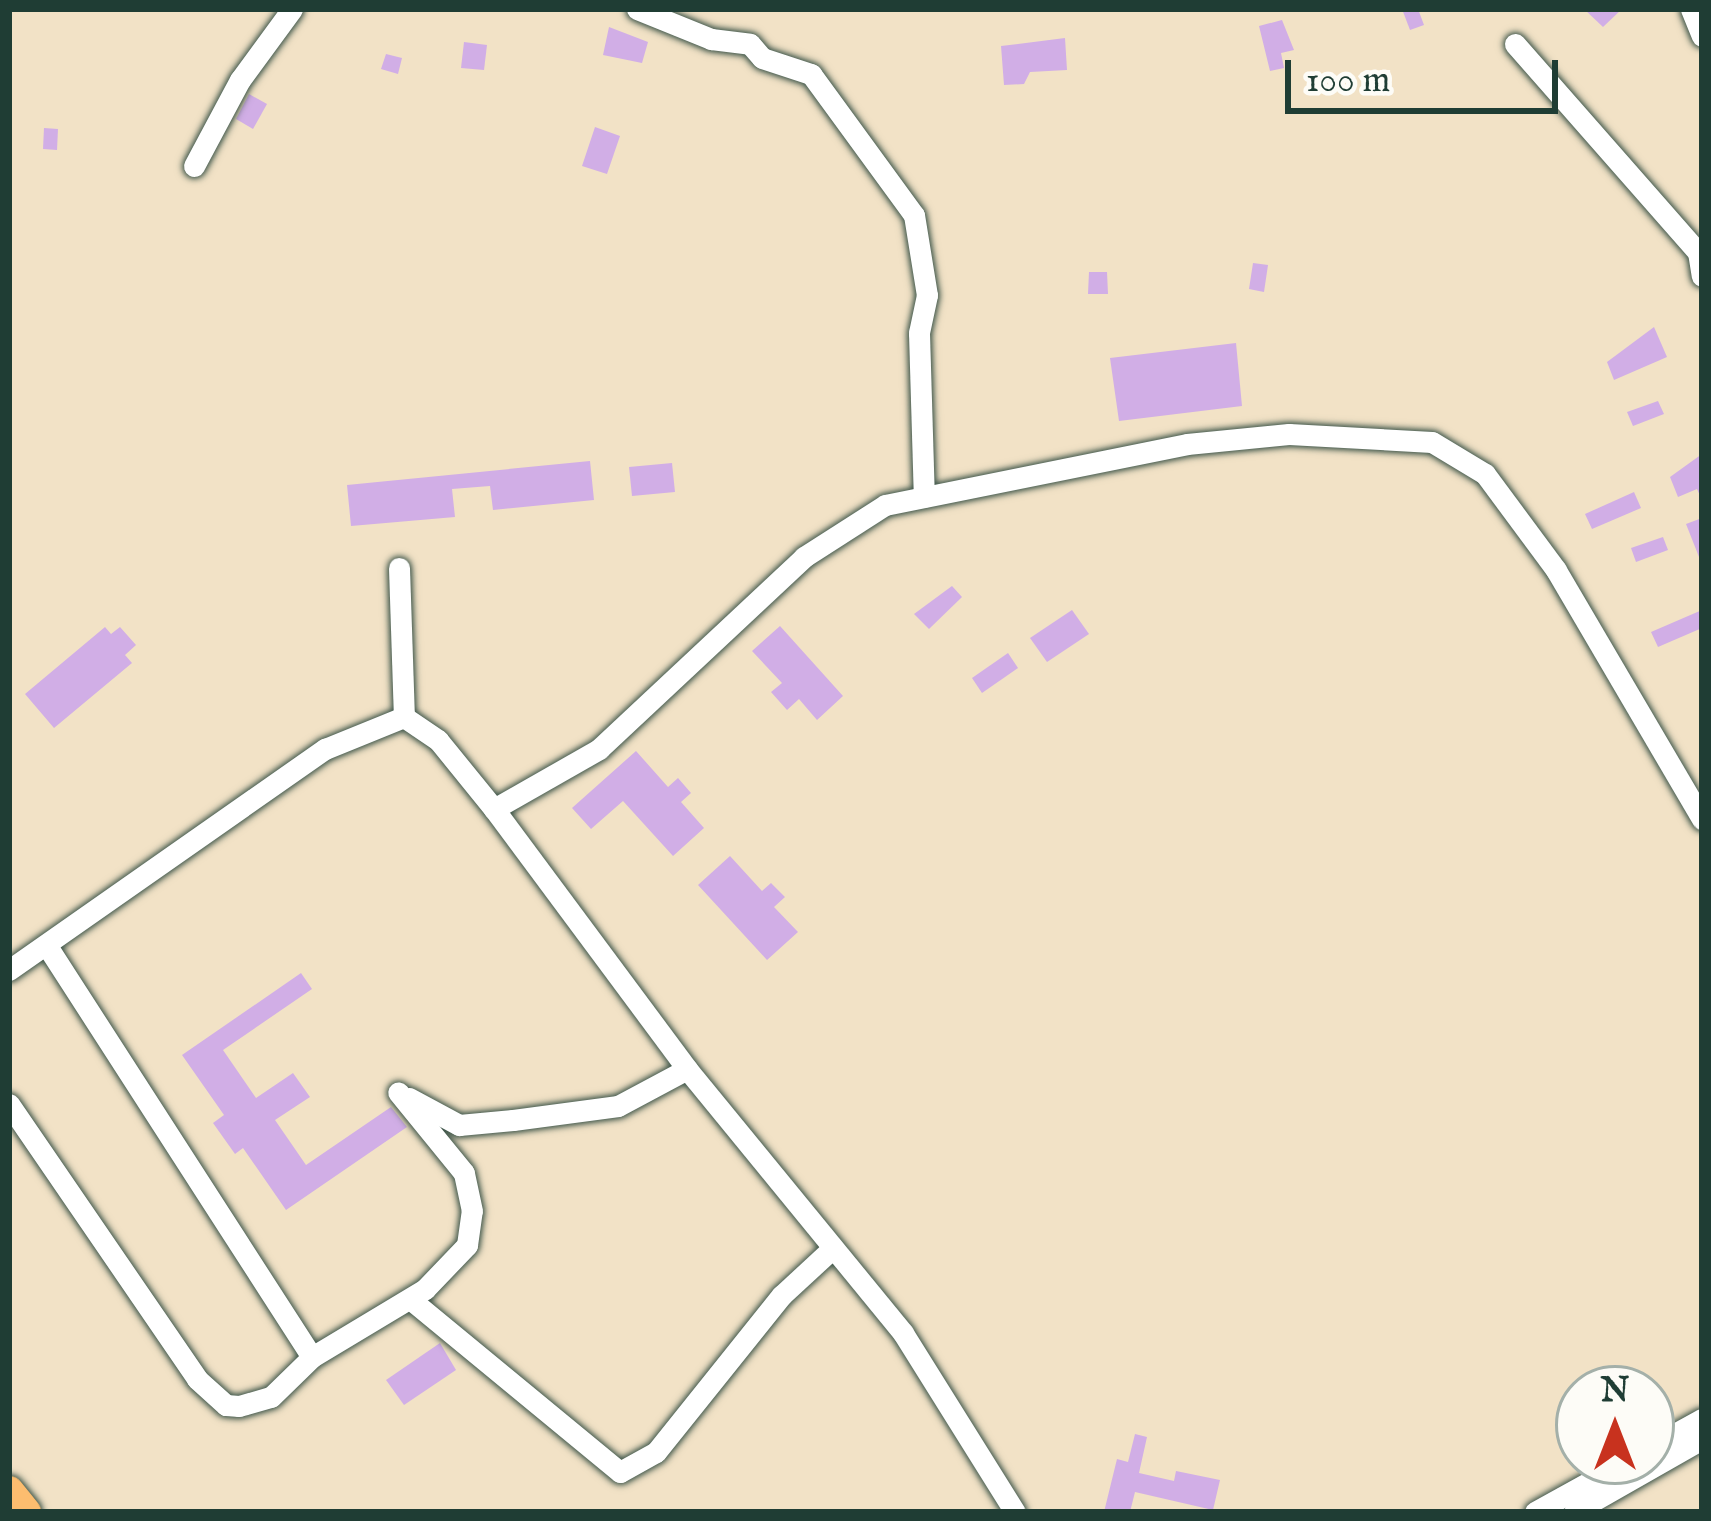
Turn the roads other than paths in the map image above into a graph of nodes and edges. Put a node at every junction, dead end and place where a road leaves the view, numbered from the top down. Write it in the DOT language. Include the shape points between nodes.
graph roads {
  1 [pos="292,9"];
  2 [pos="637,9"];
  3 [pos="1691,9"];
  4 [pos="1702,36"];
  5 [pos="1515,44"];
  6 [pos="194,166"];
  7 [pos="1702,275"];
  8 [pos="924,497"];
  9 [pos="399,568"];
  10 [pos="404,716"];
  11 [pos="494,808"];
  12 [pos="1702,819"];
  13 [pos="47,946"];
  14 [pos="9,970"];
  15 [pos="687,1069"];
  16 [pos="9,1104"];
  17 [pos="833,1248"];
  18 [pos="410,1298"];
  19 [pos="312,1357"];
  20 [pos="1702,1419"];
  21 [pos="1675,1434"];
  22 [pos="1702,1439"];
  23 [pos="1584,1485"];
  24 [pos="9,1491"];
  25 [pos="26,1512"];
  26 [pos="1015,1512"];
  27 [pos="1535,1512"];
  28 [pos="1574,1512"];
  1 -- 6 [label="street" via="240,80"];
  2 -- 8 [label="street" via="711,39 750,44 762,58 812,74 914,215 927,296 919,333"];
  3 -- 4 [label="street"];
  5 -- 7 [label="street" via="1698,252"];
  8 -- 11 [label="street" via="842,527 599,749"];
  8 -- 12 [label="street" via="1187,444 1289,434 1442,446 1507,495"];
  9 -- 10 [label="street"];
  10 -- 11 [label="street" via="438,740"];
  10 -- 13 [label="street" via="325,749"];
  11 -- 15 [label="street"];
  13 -- 14 [label="street"];
  13 -- 19 [label="street"];
  15 -- 17 [label="street"];
  15 -- 18 [label="street" via="618,1106 459,1125 398,1093 470,1191 467,1245"];
  16 -- 19 [label="street" via="208,1390 226,1405 257,1403"];
  17 -- 18 [label="street" via="782,1295 656,1452 620,1472"];
  17 -- 26 [label="street" via="904,1334"];
  18 -- 19 [label="street"];
  20 -- 21 [label="street"];
  22 -- 28 [label="street"];
  23 -- 27 [label="street"];
  24 -- 25 [label="highway"];
}
